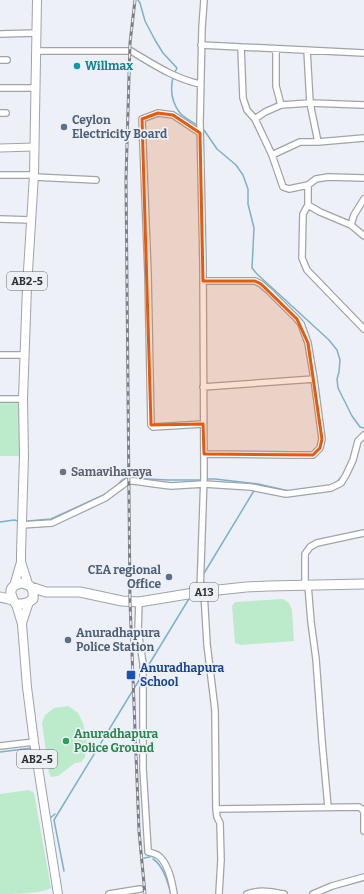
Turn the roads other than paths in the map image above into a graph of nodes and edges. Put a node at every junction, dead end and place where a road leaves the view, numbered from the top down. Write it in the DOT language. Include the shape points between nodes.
graph roads {
  1 [pos="37,0"];
  2 [pos="204,0"];
  3 [pos="36,33"];
  4 [pos="0,34"];
  5 [pos="201,45"];
  6 [pos="240,47"];
  7 [pos="276,49"];
  8 [pos="307,50"];
  9 [pos="36,51"];
  10 [pos="364,53"];
  11 [pos="0,60"];
  12 [pos="7,60"];
  13 [pos="200,84"];
  14 [pos="0,88"];
  15 [pos="35,88"];
  16 [pos="310,103"];
  17 [pos="281,105"];
  18 [pos="364,105"];
  19 [pos="256,119"];
  20 [pos="200,131"];
  21 [pos="364,138"];
  22 [pos="318,142"];
  23 [pos="34,146"];
  24 [pos="0,148"];
  25 [pos="272,155"];
  26 [pos="0,176"];
  27 [pos="34,176"];
  28 [pos="364,178"];
  29 [pos="96,180"];
  30 [pos="308,185"];
  31 [pos="364,199"];
  32 [pos="308,205"];
  33 [pos="0,219"];
  34 [pos="31,220"];
  35 [pos="351,224"];
  36 [pos="364,236"];
  37 [pos="203,281"];
  38 [pos="364,329"];
  39 [pos="0,355"];
  40 [pos="25,355"];
  41 [pos="314,379"];
  42 [pos="203,387"];
  43 [pos="0,399"];
  44 [pos="23,399"];
  45 [pos="203,424"];
  46 [pos="364,435"];
  47 [pos="204,454"];
  48 [pos="204,481"];
  49 [pos="21,524"];
  50 [pos="364,533"];
  51 [pos="21,562"];
  52 [pos="364,584"];
  53 [pos="30,585"];
  54 [pos="307,585"];
  55 [pos="13,587"];
  56 [pos="0,592"];
  57 [pos="46,592"];
  58 [pos="202,592"];
  59 [pos="0,597"];
  60 [pos="31,601"];
  61 [pos="15,602"];
  62 [pos="139,602"];
  63 [pos="22,624"];
  64 [pos="34,742"];
  65 [pos="0,746"];
  66 [pos="328,807"];
  67 [pos="216,809"];
  68 [pos="364,831"];
  69 [pos="364,877"];
  70 [pos="140,889"];
  71 [pos="131,892"];
  72 [pos="58,894"];
  73 [pos="109,894"];
  74 [pos="174,894"];
  75 [pos="219,894"];
  76 [pos="247,894"];
  77 [pos="284,894"];
  78 [pos="313,894"];
  1 -- 3 [label="main road, AB2-5"];
  2 -- 5 [label="street"];
  3 -- 4 [label="street"];
  3 -- 9 [label="main road, AB2-5"];
  5 -- 6 [label="street"];
  5 -- 13 [label="street"];
  6 -- 7 [label="street"];
  6 -- 19 [label="street" via="243,98 247,110"];
  7 -- 8 [label="street"];
  7 -- 17 [label="street" via="276,86"];
  8 -- 10 [label="street"];
  8 -- 16 [label="street"];
  9 -- 13 [label="street" via="130,51 178,77"];
  9 -- 15 [label="main road, AB2-5"];
  11 -- 12 [label="street"];
  13 -- 20 [label="street"];
  14 -- 15 [label="street"];
  15 -- 23 [label="main road, AB2-5"];
  16 -- 17 [label="street"];
  16 -- 18 [label="street"];
  16 -- 22 [label="street"];
  17 -- 19 [label="street"];
  19 -- 25 [label="street"];
  20 -- 37 [label="street"];
  20 -- 45 [label="street" via="173,115 158,113 142,119 150,425 153,427"];
  21 -- 22 [label="street"];
  22 -- 25 [label="street" via="300,142"];
  23 -- 24 [label="street"];
  23 -- 27 [label="main road, AB2-5"];
  25 -- 30 [label="street" via="283,187 289,190"];
  26 -- 27 [label="street"];
  27 -- 29 [label="street"];
  27 -- 34 [label="main road, AB2-5"];
  28 -- 30 [label="street" via="328,177 316,179"];
  30 -- 32 [label="street"];
  31 -- 35 [label="street"];
  32 -- 35 [label="street"];
  32 -- 38 [label="street" via="303,214 302,258 307,270"];
  33 -- 34 [label="street"];
  34 -- 40 [label="main road, AB2-5"];
  35 -- 36 [label="street"];
  37 -- 41 [label="street" via="255,281 269,291 301,324 308,343"];
  37 -- 42 [label="street"];
  39 -- 40 [label="street"];
  40 -- 44 [label="main road, AB2-5"];
  41 -- 42 [label="street"];
  41 -- 47 [label="street" via="322,439 320,448 313,454"];
  42 -- 45 [label="street"];
  43 -- 44 [label="street"];
  44 -- 49 [label="main road, AB2-5"];
  45 -- 47 [label="street"];
  46 -- 48 [label="street" via="358,441 346,476 341,483 331,488 286,494"];
  47 -- 48 [label="street"];
  48 -- 49 [label="street" via="171,486 128,481 105,498 52,523"];
  48 -- 58 [label="street" via="200,569"];
  49 -- 51 [label="main road, AB2-5"];
  50 -- 54 [label="street" via="317,543 310,547 305,554"];
  51 -- 53 [label="main road, AB2-5"];
  51 -- 55 [label="main road, AB2-5"];
  52 -- 54 [label="highway, A13"];
  53 -- 55 [label="highway" via="21,583"];
  53 -- 57 [label="highway, A13"];
  53 -- 60 [label="highway" via="33,592"];
  54 -- 58 [label="highway, A13"];
  54 -- 66 [label="street"];
  55 -- 56 [label="highway"];
  55 -- 61 [label="highway" via="11,595"];
  57 -- 60 [label="highway, A13"];
  57 -- 62 [label="highway, A13" via="80,592 122,602"];
  58 -- 62 [label="highway, A13"];
  58 -- 67 [label="street" via="215,710"];
  59 -- 61 [label="highway"];
  60 -- 61 [label="highway" via="23,604"];
  60 -- 63 [label="main road, AB2-5"];
  61 -- 63 [label="main road, AB2-5"];
  62 -- 74 [label="street" via="138,631 143,664 143,768 148,852 155,853 166,865"];
  63 -- 64 [label="main road, AB2-5"];
  64 -- 65 [label="street"];
  64 -- 72 [label="main road, AB2-5"];
  66 -- 67 [label="street"];
  66 -- 68 [label="street" via="362,808"];
  67 -- 75 [label="street" via="220,823"];
  69 -- 78 [label="street"];
  70 -- 71 [label="street"];
  71 -- 73 [label="street"];
  76 -- 77 [label="street" via="261,890"];
}
